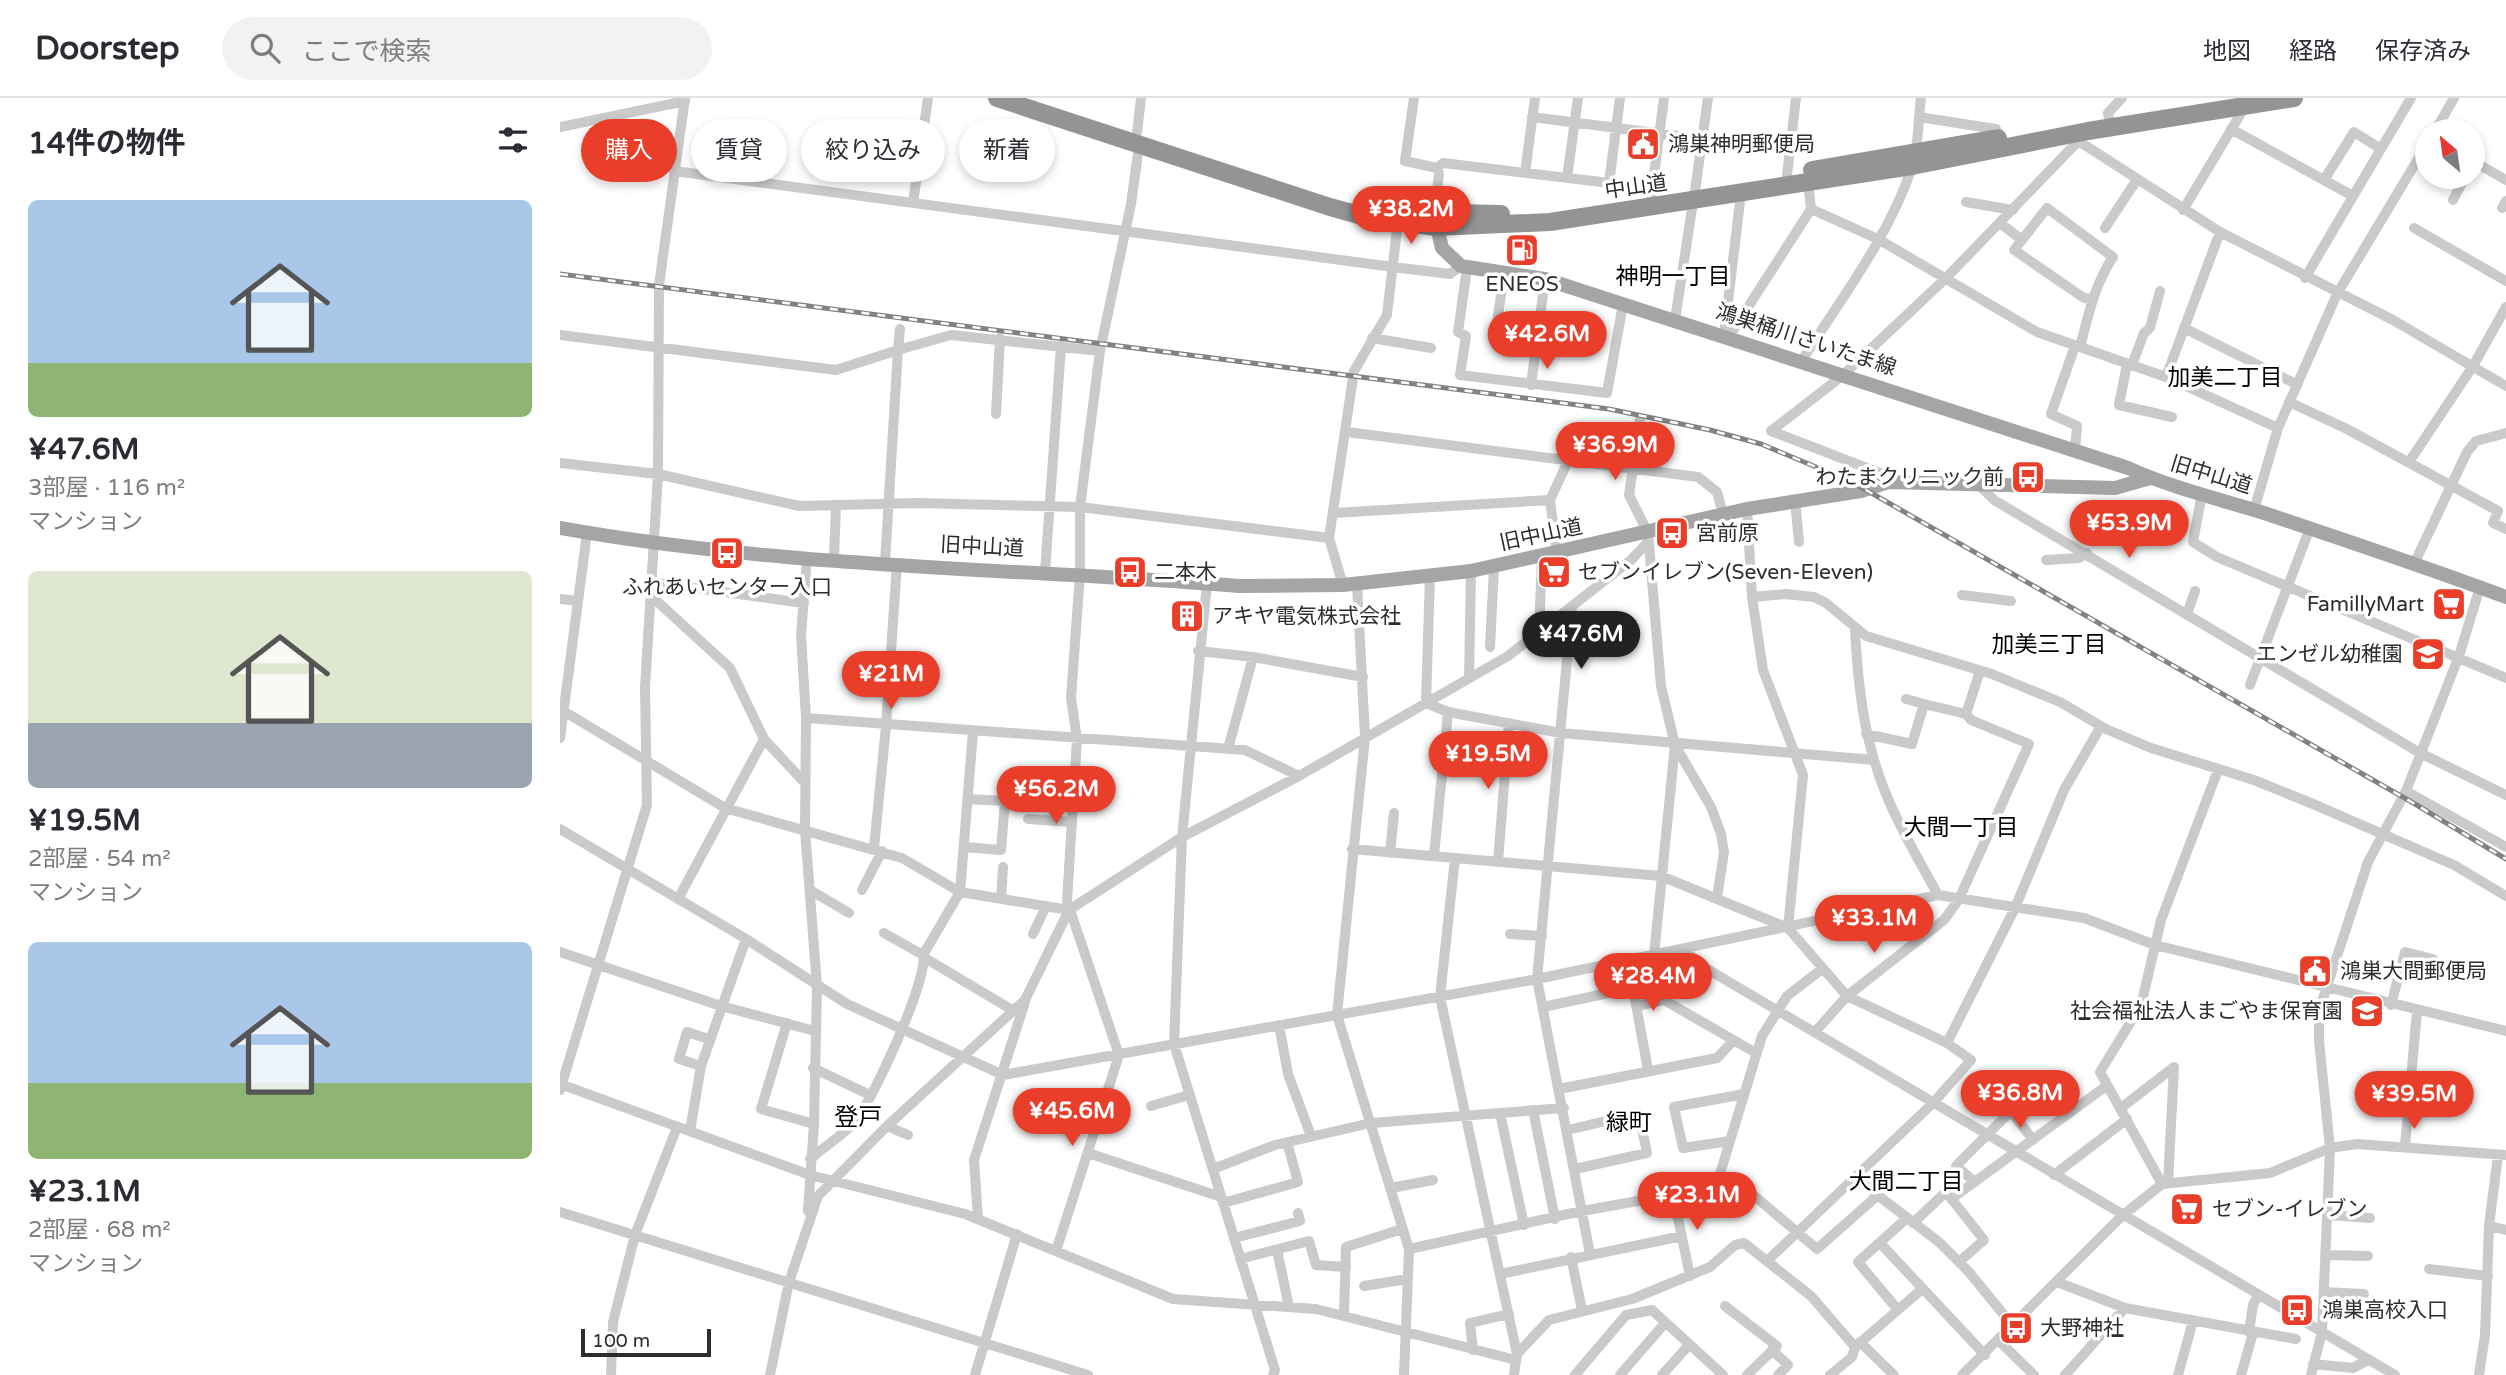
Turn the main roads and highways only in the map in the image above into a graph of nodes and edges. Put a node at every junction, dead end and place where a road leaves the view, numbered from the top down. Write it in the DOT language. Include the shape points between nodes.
graph roads {
  1 [pos="997,98"];
  2 [pos="1028,98"];
  3 [pos="2294,98"];
  4 [pos="2238,102"];
  5 [pos="1138,140"];
  6 [pos="1914,158"];
  7 [pos="1694,196"];
  8 [pos="1435,221"];
  9 [pos="2150,478"];
  10 [pos="560,528"];
  11 [pos="2506,597"];
  1 -- 5 [label="highway, 中山道"];
  2 -- 5 [label="highway, 中山道"];
  3 -- 4 [label="highway, 中山道"];
  4 -- 6 [label="highway, 中山道" via="1999,138"];
  4 -- 6 [label="highway, 中山道" via="2084,137"];
  5 -- 8 [label="highway, 中山道"];
  5 -- 8 [label="highway, 中山道" via="1330,207 1398,221"];
  6 -- 7 [label="highway, 中山道" via="1787,175"];
  6 -- 7 [label="highway, 中山道" via="1808,182"];
  7 -- 8 [label="highway, 中山道" via="1652,193 1544,212"];
  7 -- 8 [label="highway, 中山道" via="1550,222"];
  8 -- 9 [label="main road, 鴻巣桶川さいたま線" via="1443,248 1464,267 1545,279"];
  9 -- 10 [label="main road, 旧中山道" via="2124,487 1888,482 1861,491 1723,514 1647,538 1471,571 1276,588 807,557 655,543"];
  9 -- 11 [label="main road, 旧中山道"];
}
